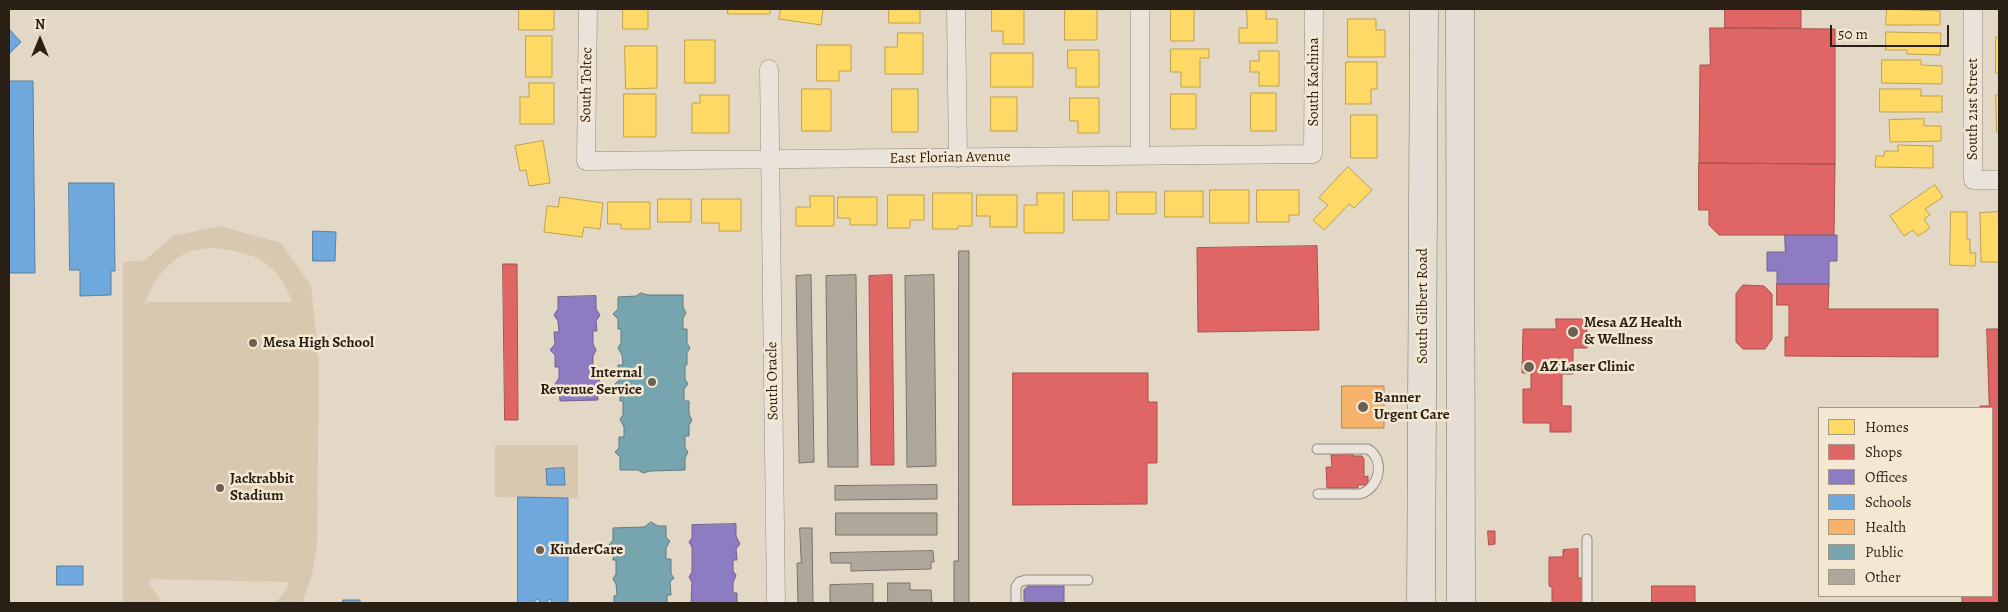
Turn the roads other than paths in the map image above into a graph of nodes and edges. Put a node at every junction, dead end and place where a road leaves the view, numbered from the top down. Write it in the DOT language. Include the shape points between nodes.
graph roads {
  1 [pos="588,9"];
  2 [pos="956,9"];
  3 [pos="1140,9"];
  4 [pos="1314,9"];
  5 [pos="1424,9"];
  6 [pos="1460,9"];
  7 [pos="1972,9"];
  8 [pos="769,69"];
  9 [pos="1313,154"];
  10 [pos="1140,156"];
  11 [pos="958,158"];
  12 [pos="771,160"];
  13 [pos="586,161"];
  14 [pos="1999,180"];
  15 [pos="1461,250"];
  16 [pos="1423,258"];
  17 [pos="1317,449"];
  18 [pos="1318,494"];
  19 [pos="1587,539"];
  20 [pos="1088,580"];
  21 [pos="776,603"];
  22 [pos="1016,603"];
  23 [pos="1421,603"];
  24 [pos="1461,603"];
  25 [pos="1587,603"];
  1 -- 13 [label="street, South Toltec"];
  2 -- 11 [label="street"];
  3 -- 10 [label="street"];
  4 -- 9 [label="street, South Kachina"];
  5 -- 16 [label="main road, South Gilbert Road"];
  6 -- 15 [label="main road"];
  7 -- 14 [label="street, South 21st Street" via="1973,180"];
  8 -- 12 [label="street, South Oracle"];
  9 -- 10 [label="street, East Florian Avenue"];
  10 -- 11 [label="street, East Florian Avenue"];
  11 -- 12 [label="street, East Florian Avenue"];
  12 -- 13 [label="street, East Florian Avenue"];
  12 -- 21 [label="street, South Oracle"];
  15 -- 16 [label="main road"];
  15 -- 24 [label="main road"];
  16 -- 23 [label="main road, South Gilbert Road"];
  17 -- 18 [label="lane" via="1368,449 1378,461 1374,485 1366,493"];
  19 -- 25 [label="lane"];
  20 -- 22 [label="lane" via="1019,582"];
}
